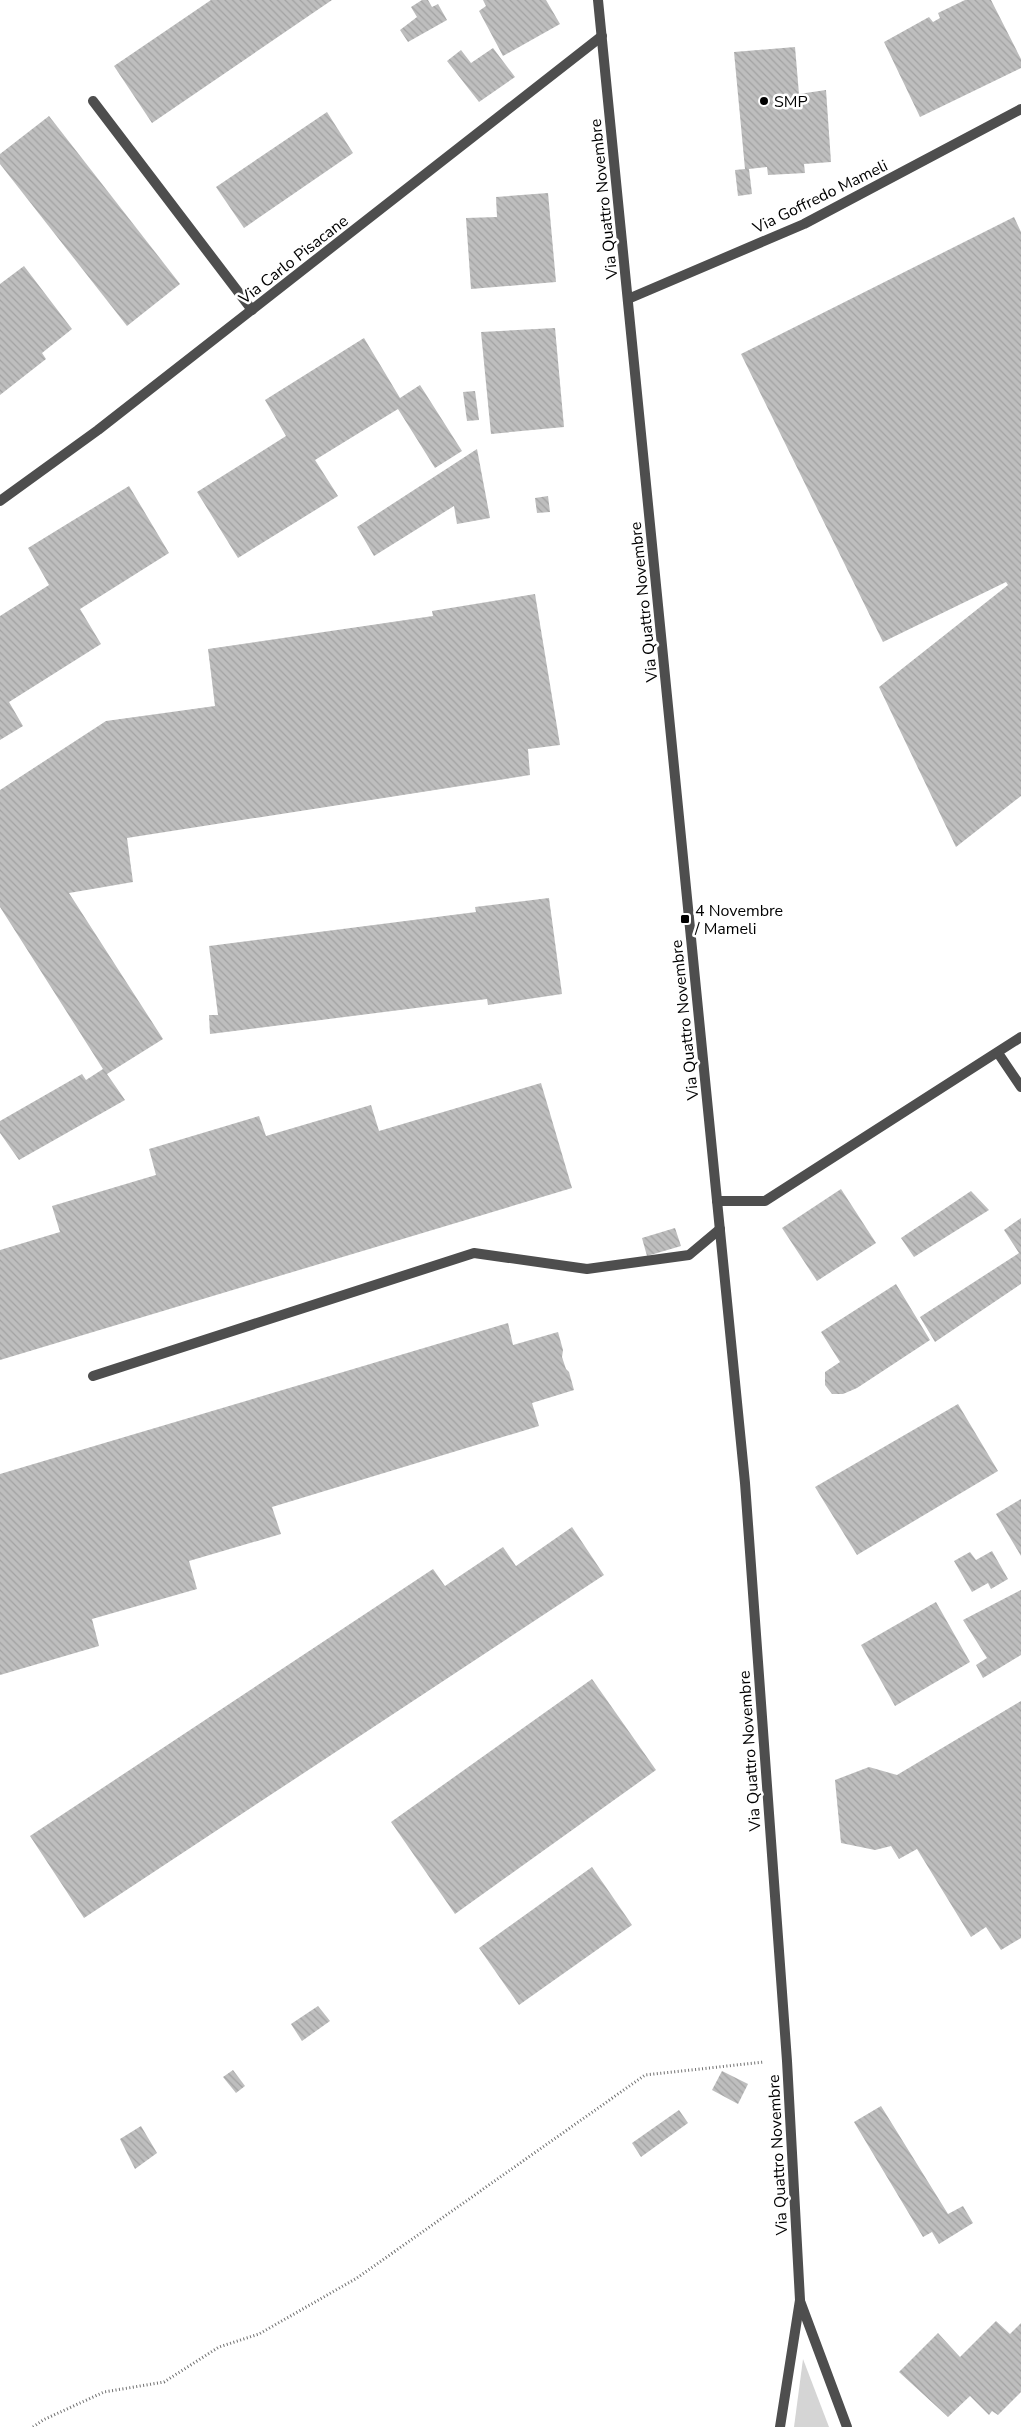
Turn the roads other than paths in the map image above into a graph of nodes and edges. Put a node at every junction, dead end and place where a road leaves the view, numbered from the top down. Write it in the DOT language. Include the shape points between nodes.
graph roads {
  1 [pos="598,0"];
  2 [pos="602,36"];
  3 [pos="93,101"];
  4 [pos="1021,109"];
  5 [pos="628,299"];
  6 [pos="252,310"];
  7 [pos="0,501"];
  8 [pos="1021,1037"];
  9 [pos="998,1053"];
  10 [pos="1021,1087"];
  11 [pos="717,1200"];
  12 [pos="720,1229"];
  13 [pos="93,1376"];
  14 [pos="800,2300"];
  15 [pos="780,2427"];
  16 [pos="847,2427"];
  1 -- 2 [label="street, Via Quattro Novembre"];
  2 -- 5 [label="street, Via Quattro Novembre"];
  2 -- 6 [label="street, Via Carlo Pisacane"];
  3 -- 6 [label="street"];
  4 -- 5 [label="street, Via Goffredo Mameli" via="804,224"];
  5 -- 11 [label="street, Via Quattro Novembre"];
  6 -- 7 [label="street, Via Carlo Pisacane" via="98,430"];
  8 -- 9 [label="street"];
  9 -- 10 [label="street"];
  9 -- 11 [label="street" via="765,1201"];
  11 -- 12 [label="street, Via Quattro Novembre"];
  12 -- 13 [label="street" via="689,1255 587,1269 474,1252"];
  12 -- 14 [label="street, Via Quattro Novembre" via="745,1483 787,2061"];
  14 -- 15 [label="street, Via Quattro Novembre"];
  14 -- 16 [label="street, Via Quattro Novembre"];
}
